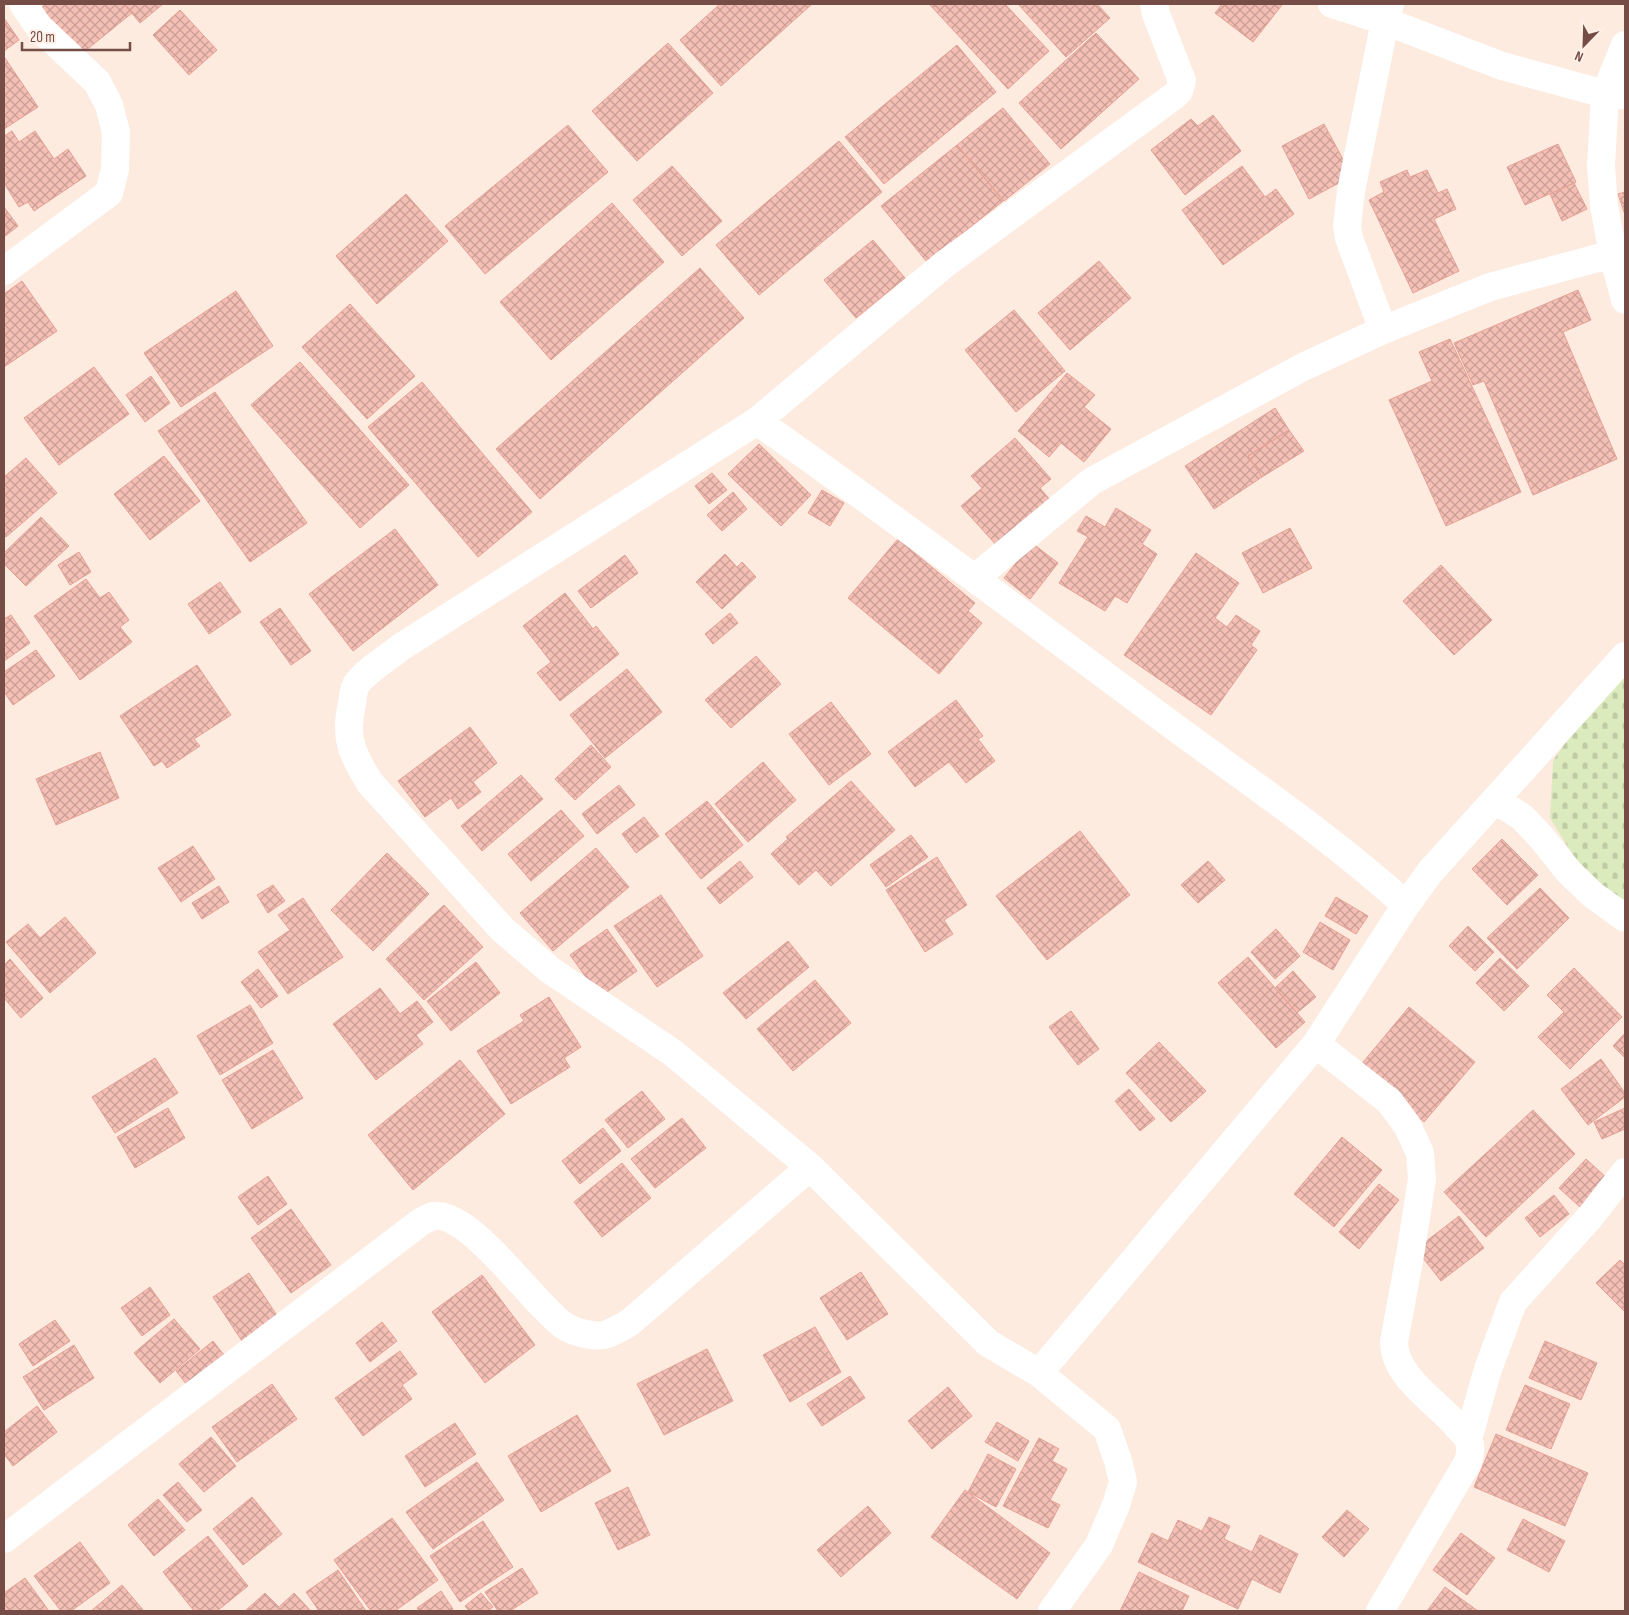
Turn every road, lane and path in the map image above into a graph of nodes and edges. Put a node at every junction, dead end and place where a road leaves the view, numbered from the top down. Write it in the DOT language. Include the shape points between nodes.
graph roads {
  1 [pos="23,4"];
  2 [pos="1154,4"];
  3 [pos="1332,4"];
  4 [pos="1388,12"];
  5 [pos="1625,45"];
  6 [pos="1615,94"];
  7 [pos="1612,254"];
  8 [pos="4,271"];
  9 [pos="1625,300"];
  10 [pos="1383,330"];
  11 [pos="757,421"];
  12 [pos="975,578"];
  13 [pos="1625,656"];
  14 [pos="1495,800"];
  15 [pos="1406,905"];
  16 [pos="1625,918"];
  17 [pos="1316,1044"];
  18 [pos="810,1167"];
  19 [pos="1625,1172"];
  20 [pos="1039,1373"];
  21 [pos="1468,1439"];
  22 [pos="4,1539"];
  23 [pos="1052,1611"];
  24 [pos="1380,1611"];
  1 -- 8 [label="street" via="39,27 97,82 116,132 115,169 109,193"];
  2 -- 11 [label="street" via="1182,81 1179,91 946,263"];
  3 -- 4 [label="street"];
  4 -- 6 [label="street" via="1502,66"];
  4 -- 10 [label="street" via="1351,191 1347,226"];
  5 -- 6 [label="street"];
  6 -- 7 [label="street" via="1601,166"];
  7 -- 9 [label="street"];
  7 -- 10 [label="street" via="1490,287"];
  10 -- 12 [label="street" via="1303,367 1092,481"];
  11 -- 12 [label="street"];
  11 -- 18 [label="street" via="401,647 372,669 356,685 348,733 355,759 370,784 503,930 550,970 673,1053"];
  12 -- 15 [label="street" via="1312,829"];
  13 -- 14 [label="street"];
  14 -- 15 [label="street" via="1430,872"];
  14 -- 16 [label="street" via="1522,817 1593,896"];
  15 -- 17 [label="street"];
  17 -- 20 [label="street"];
  17 -- 21 [label="street" via="1389,1101 1407,1125 1420,1153 1422,1179 1394,1352 1399,1365 1414,1383"];
  18 -- 20 [label="street" via="988,1343"];
  18 -- 22 [label="street" via="629,1323 604,1335 586,1334 564,1326 462,1225 432,1216"];
  19 -- 21 [label="street" via="1590,1217 1513,1302 1488,1369"];
  20 -- 23 [label="street" via="1107,1429 1123,1482 1099,1545"];
  21 -- 24 [label="street" via="1471,1449 1468,1462"];
}
